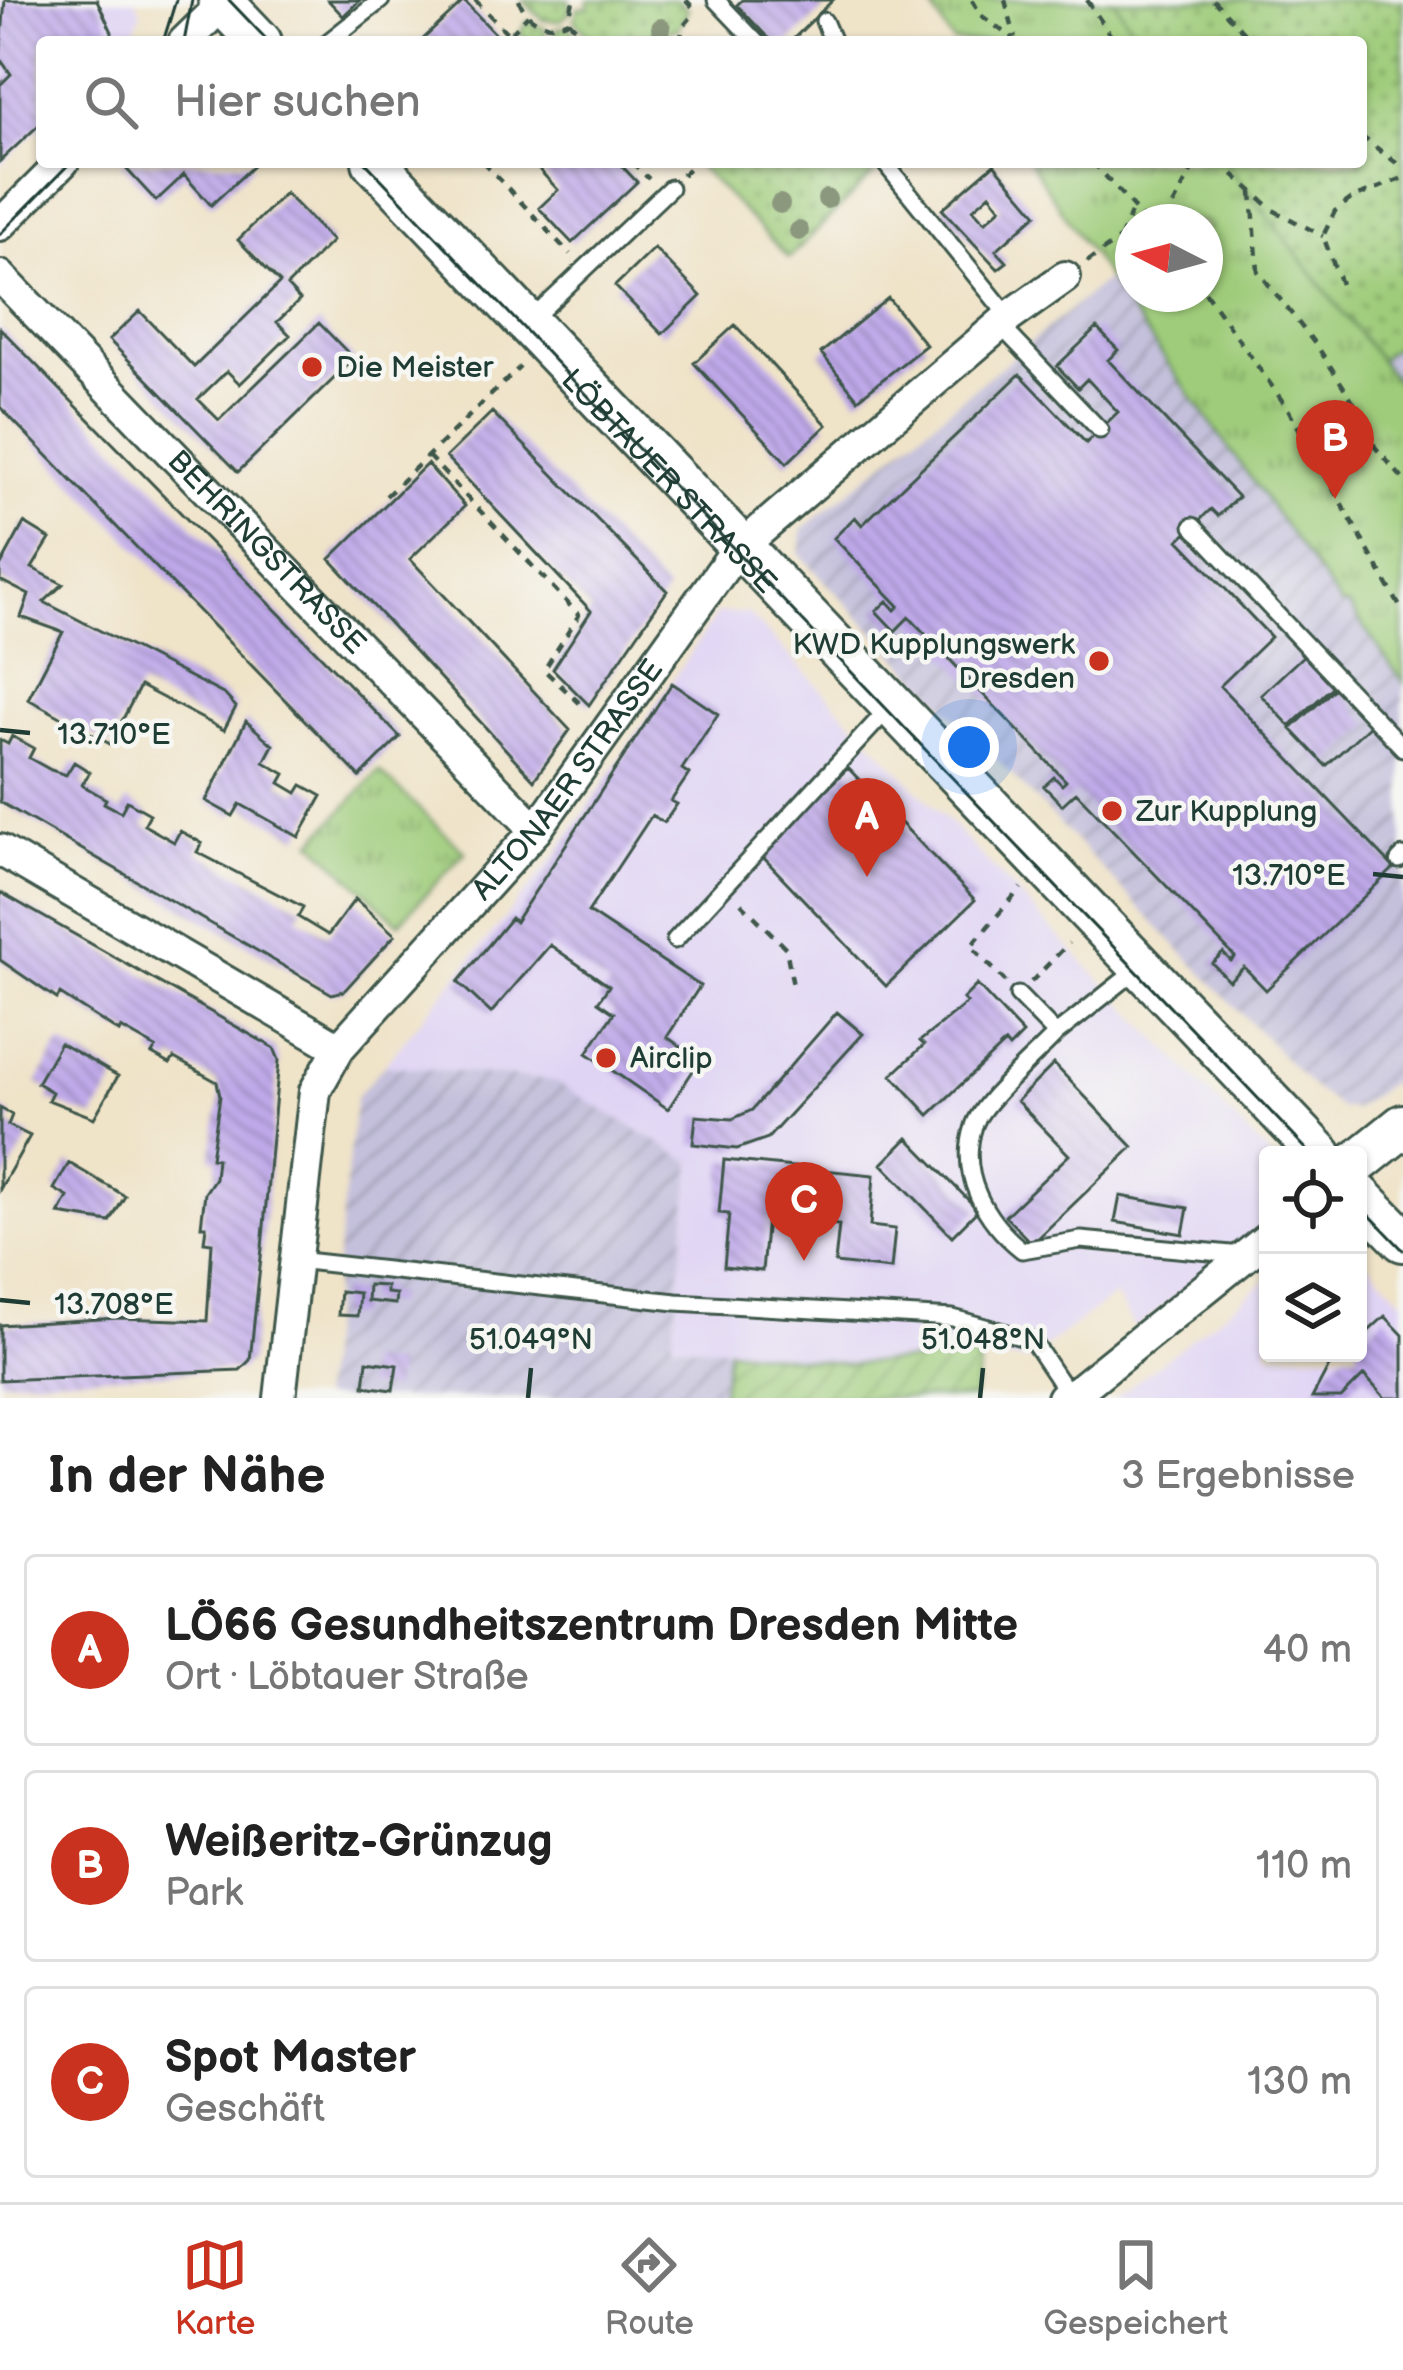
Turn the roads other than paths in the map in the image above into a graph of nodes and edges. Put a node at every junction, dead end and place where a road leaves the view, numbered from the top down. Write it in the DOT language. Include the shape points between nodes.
graph roads {
  1 [pos="381,0"];
  2 [pos="716,0"];
  3 [pos="222,2"];
  4 [pos="824,21"];
  5 [pos="190,36"];
  6 [pos="254,36"];
  7 [pos="336,36"];
  8 [pos="751,36"];
  9 [pos="830,36"];
  10 [pos="57,168"];
  11 [pos="380,168"];
  12 [pos="889,168"];
  13 [pos="670,188"];
  14 [pos="0,225"];
  15 [pos="0,276"];
  16 [pos="1065,277"];
  17 [pos="1005,321"];
  18 [pos="536,333"];
  19 [pos="1100,430"];
  20 [pos="1193,526"];
  21 [pos="740,547"];
  22 [pos="891,705"];
  23 [pos="1403,748"];
  24 [pos="536,830"];
  25 [pos="0,850"];
  26 [pos="675,940"];
  27 [pos="1141,967"];
  28 [pos="1018,995"];
  29 [pos="1056,1034"];
  30 [pos="339,1048"];
  31 [pos="1403,1126"];
  32 [pos="1312,1146"];
  33 [pos="1367,1155"];
  34 [pos="1367,1203"];
  35 [pos="1403,1240"];
  36 [pos="1257,1246"];
  37 [pos="296,1260"];
  38 [pos="280,1398"];
  39 [pos="1066,1398"];
  1 -- 7 [label="lane"];
  2 -- 8 [label="lane"];
  3 -- 5 [label="street"];
  3 -- 6 [label="main road"];
  4 -- 9 [label="lane"];
  10 -- 14 [label="street"];
  11 -- 18 [label="main road, LÖBTAUER STRASSE"];
  12 -- 17 [label="lane"];
  13 -- 18 [label="lane" via="585,269"];
  15 -- 24 [label="street, BEHRINGSTRASSE"];
  16 -- 17 [label="street, ALTONAER STRASSE"];
  17 -- 19 [label="lane"];
  17 -- 21 [label="street, ALTONAER STRASSE"];
  18 -- 21 [label="main road, LÖBTAUER STRASSE"];
  20 -- 23 [label="lane"];
  21 -- 22 [label="main road, LÖBTAUER STRASSE"];
  21 -- 24 [label="street, ALTONAER STRASSE"];
  22 -- 26 [label="lane"];
  22 -- 27 [label="main road, LÖBTAUER STRASSE"];
  24 -- 30 [label="street, ALTONAER STRASSE"];
  25 -- 30 [label="street"];
  27 -- 29 [label="lane"];
  27 -- 32 [label="main road, LÖBTAUER STRASSE"];
  28 -- 29 [label="lane"];
  29 -- 36 [label="lane" via="974,1123 968,1175 999,1232 1022,1250 1081,1240"];
  30 -- 37 [label="street, ALTONAER STRASSE" via="315,1091"];
  31 -- 33 [label="main road"];
  34 -- 35 [label="main road"];
  36 -- 39 [label="street"];
  37 -- 38 [label="street, ALTONAER STRASSE"];
  37 -- 39 [label="lane" via="676,1302 953,1318 1032,1340"];
}
